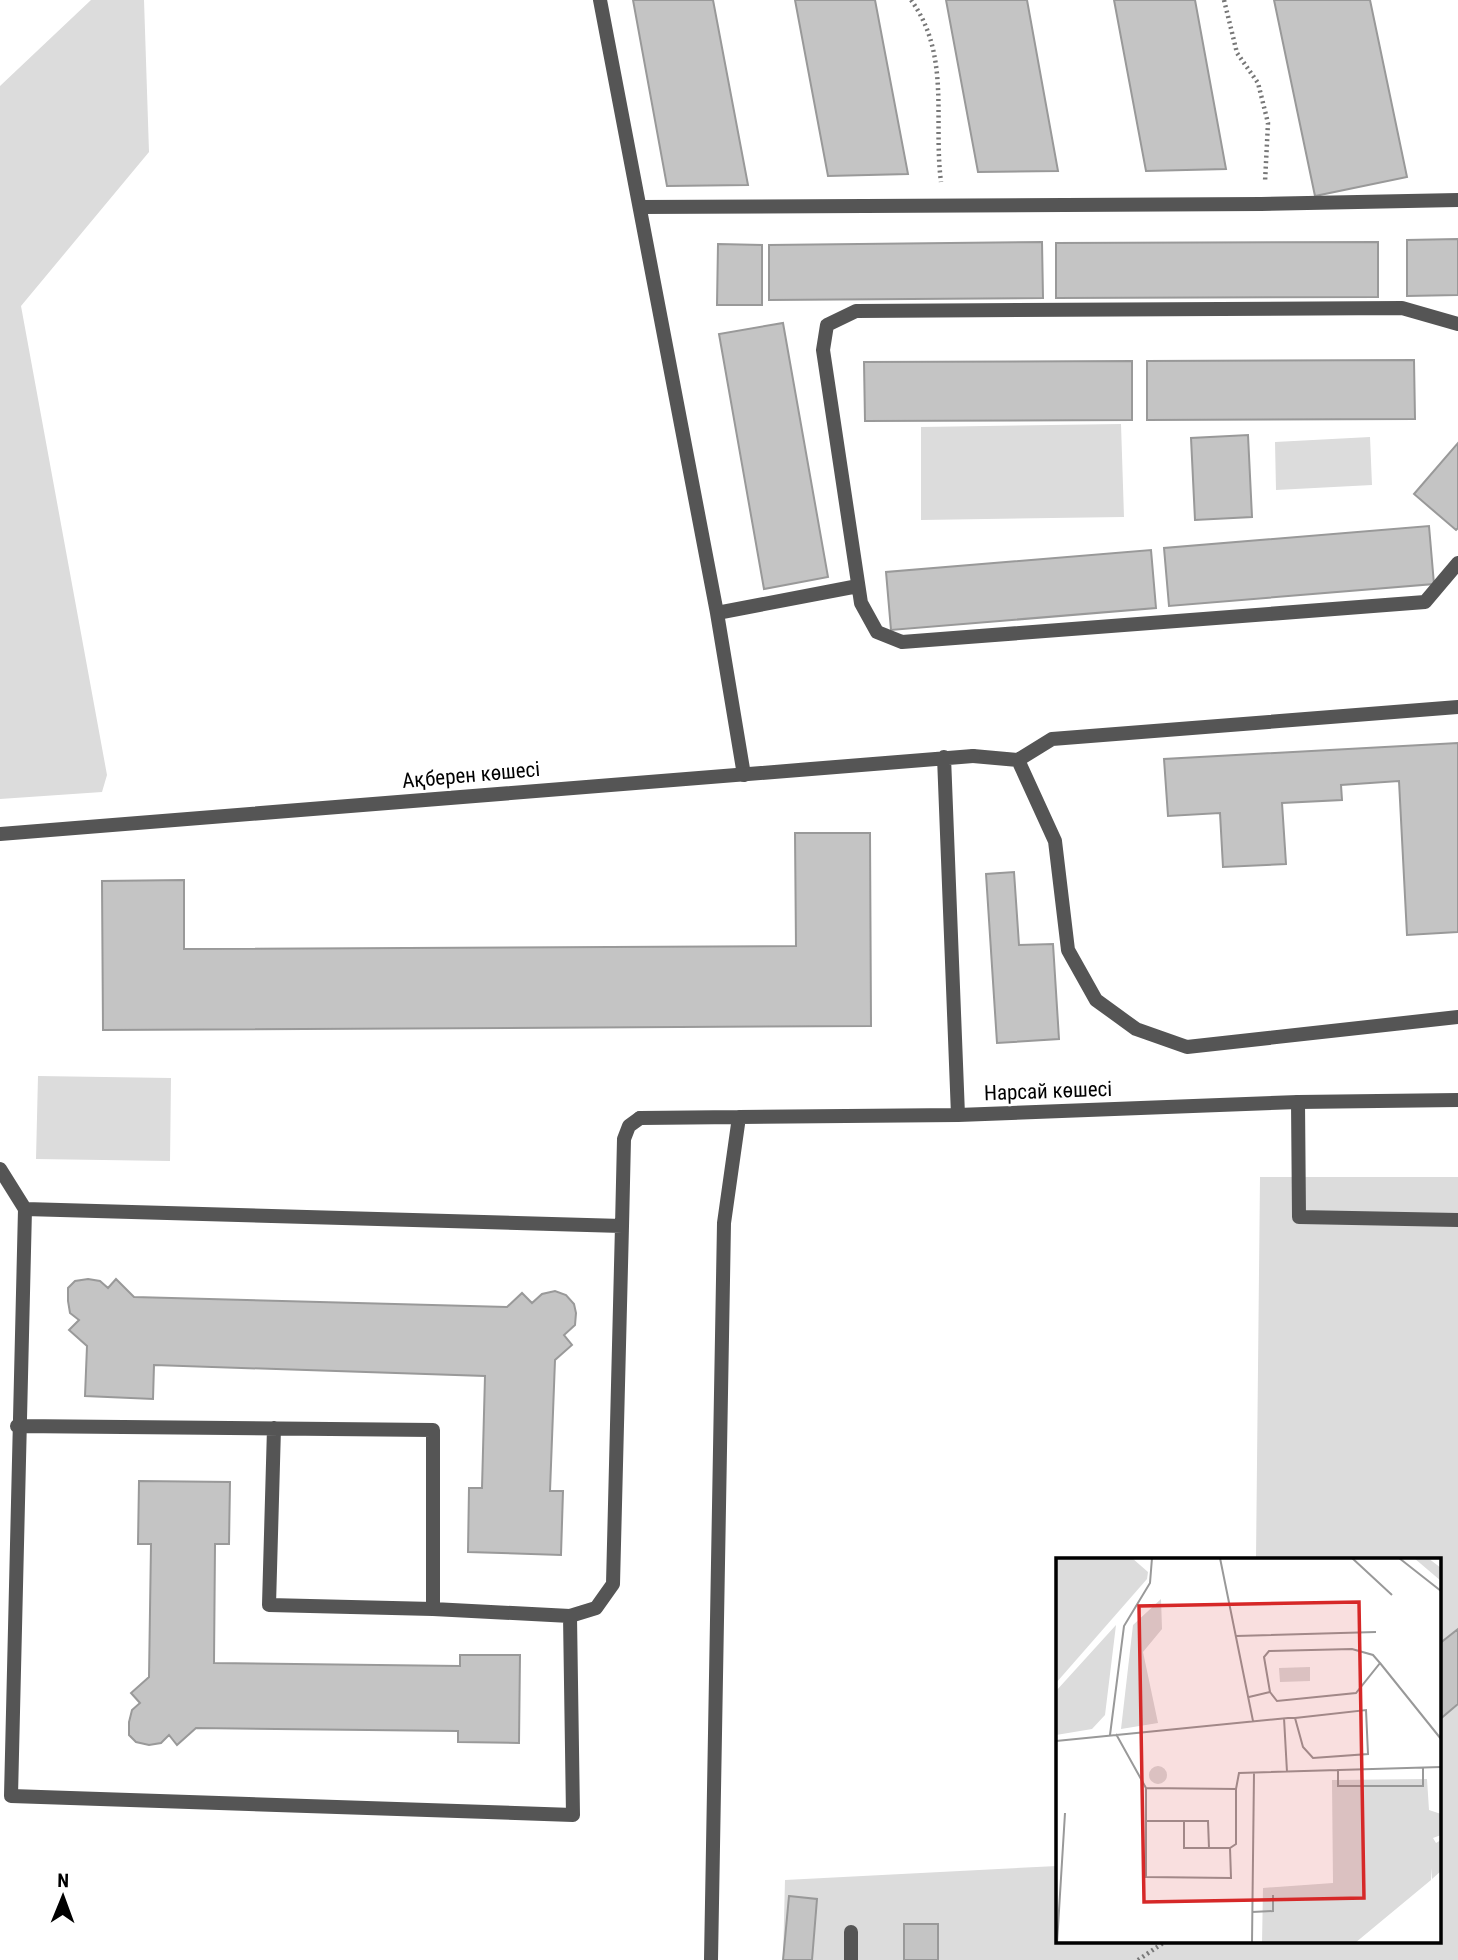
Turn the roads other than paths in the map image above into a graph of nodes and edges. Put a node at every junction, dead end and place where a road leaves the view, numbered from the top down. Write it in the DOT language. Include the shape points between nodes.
graph roads {
  1 [pos="600,0"];
  2 [pos="1458,200"];
  3 [pos="640,207"];
  4 [pos="1458,324"];
  5 [pos="1458,563"];
  6 [pos="858,586"];
  7 [pos="717,613"];
  8 [pos="1458,707"];
  9 [pos="944,757"];
  10 [pos="1018,760"];
  11 [pos="744,775"];
  12 [pos="0,834"];
  13 [pos="1458,1017"];
  14 [pos="1458,1100"];
  15 [pos="1298,1102"];
  16 [pos="958,1115"];
  17 [pos="739,1117"];
  18 [pos="0,1169"];
  19 [pos="25,1209"];
  20 [pos="1458,1220"];
  21 [pos="622,1226"];
  22 [pos="17,1426"];
  23 [pos="274,1428"];
  24 [pos="433,1609"];
  25 [pos="570,1616"];
  26 [pos="851,1932"];
  27 [pos="711,1960"];
  28 [pos="851,1960"];
  1 -- 3 [label="street"];
  2 -- 3 [label="street"];
  3 -- 7 [label="street"];
  4 -- 6 [label="street" via="1402,308 856,311 827,325 823,350"];
  5 -- 6 [label="street" via="1425,602 902,642 877,632 861,603"];
  6 -- 7 [label="street"];
  7 -- 11 [label="street"];
  8 -- 10 [label="street" via="1052,739"];
  9 -- 10 [label="street, Ақберен көшесі"];
  9 -- 11 [label="street, Ақберен көшесі"];
  9 -- 16 [label="street"];
  10 -- 13 [label="street" via="1055,841 1068,950 1096,1000 1136,1029 1187,1046"];
  11 -- 12 [label="street, Ақберен көшесі"];
  14 -- 15 [label="street, Нарсай көшесі"];
  15 -- 16 [label="street, Нарсай көшесі"];
  15 -- 20 [label="street" via="1299,1217"];
  16 -- 17 [label="street, Нарсай көшесі"];
  17 -- 21 [label="street, Нарсай көшесі" via="640,1118 629,1126 624,1139"];
  17 -- 27 [label="street" via="724,1223"];
  18 -- 19 [label="street"];
  19 -- 21 [label="street"];
  19 -- 22 [label="street"];
  21 -- 25 [label="street" via="613,1584 596,1608"];
  22 -- 23 [label="street"];
  22 -- 25 [label="street" via="11,1796 573,1815"];
  23 -- 24 [label="street" via="433,1430"];
  23 -- 24 [label="street" via="269,1605"];
  24 -- 25 [label="street"];
  26 -- 28 [label="street"];
}
